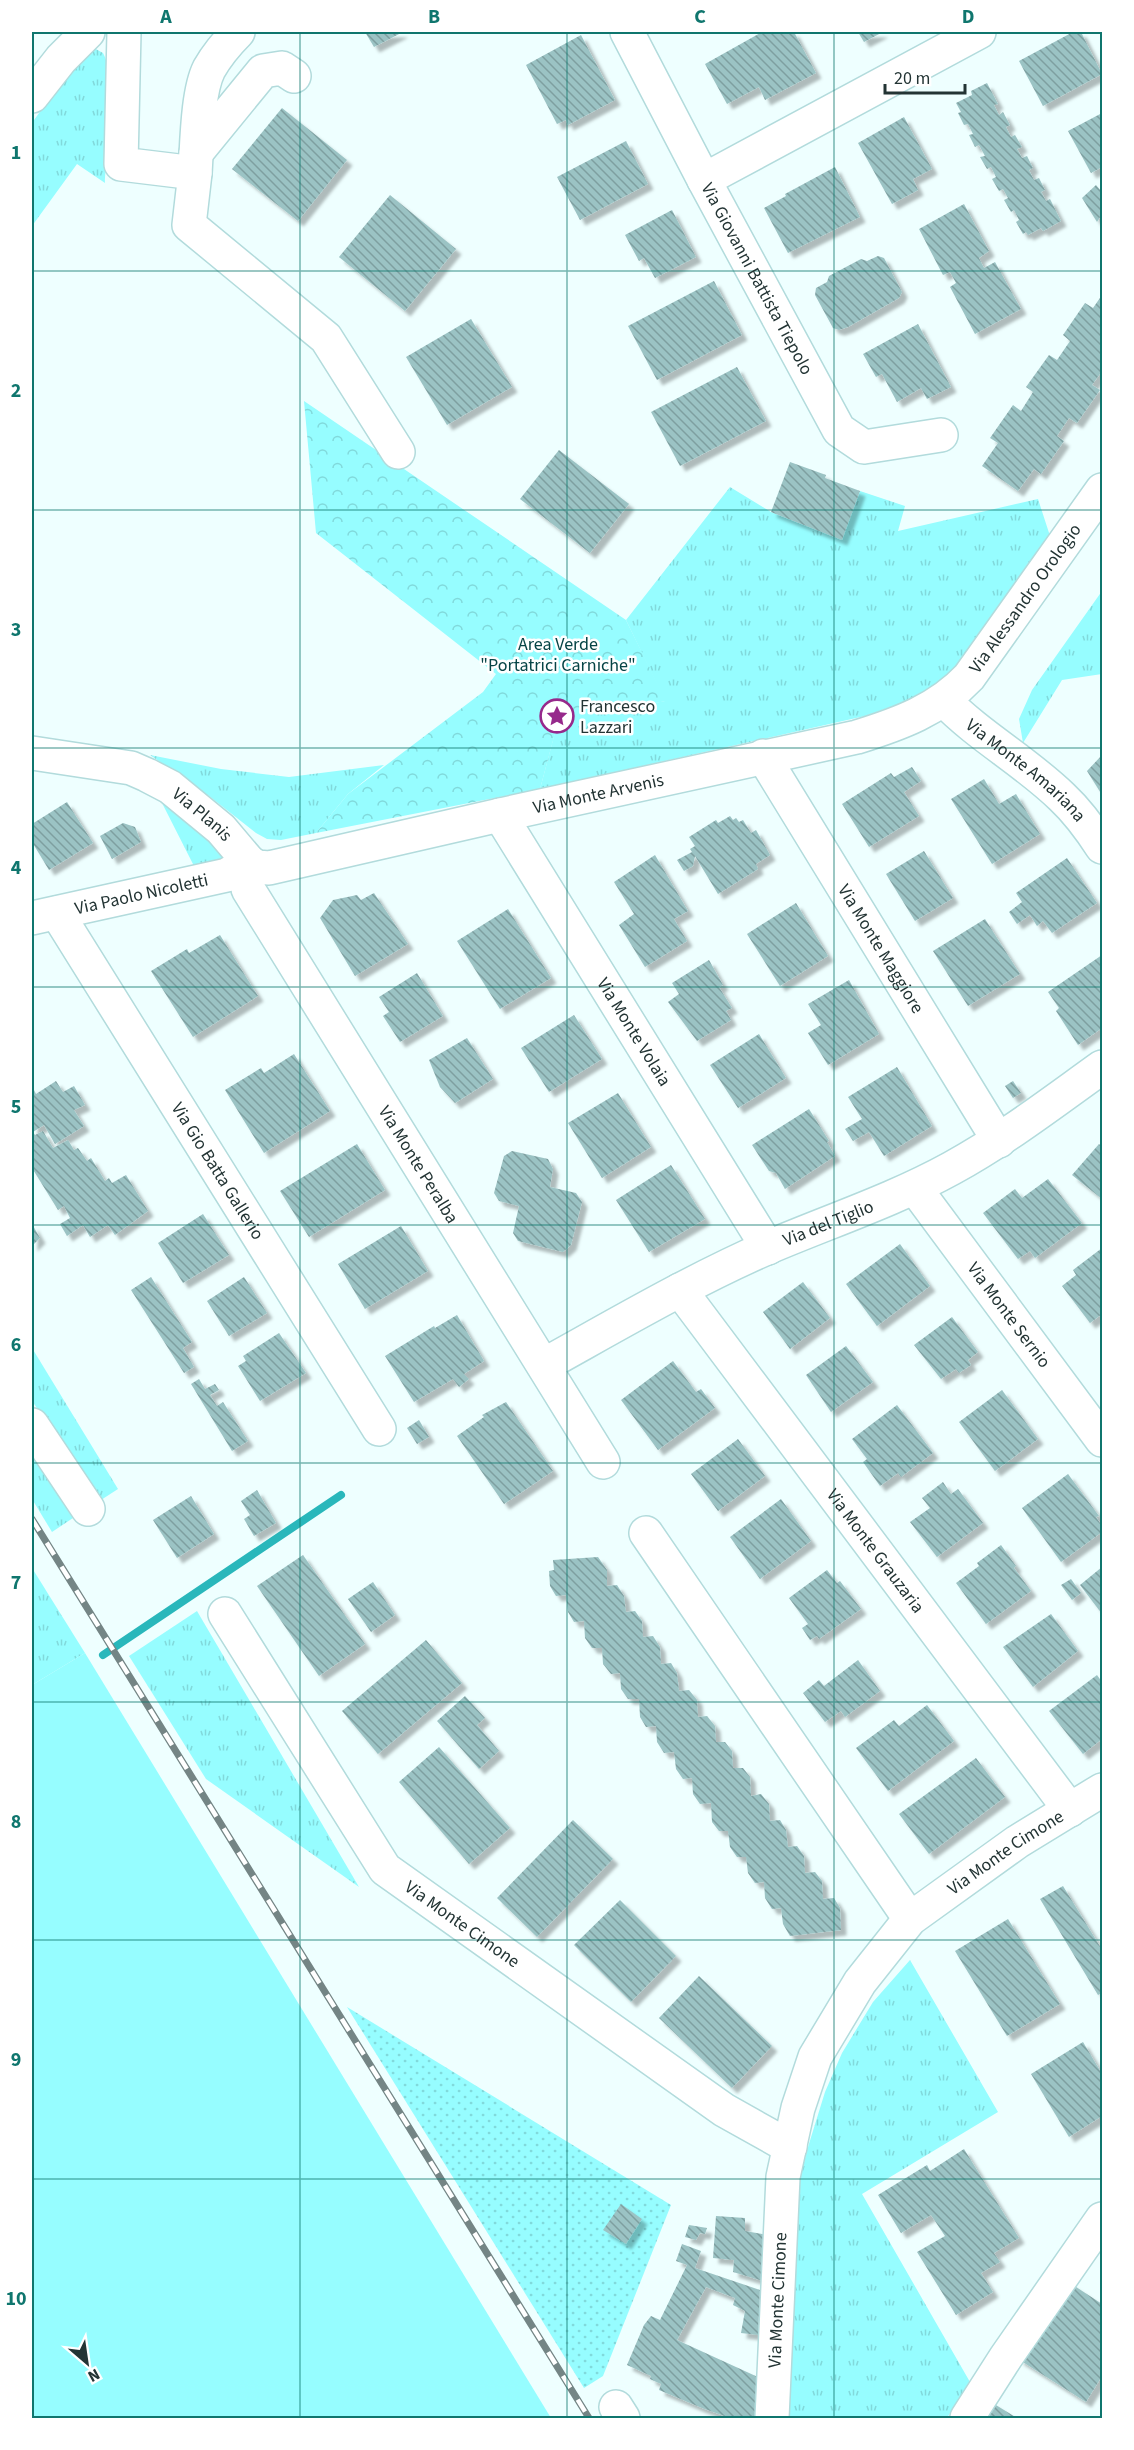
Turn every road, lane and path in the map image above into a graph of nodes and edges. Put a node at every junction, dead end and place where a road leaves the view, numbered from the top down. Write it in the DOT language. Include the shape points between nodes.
graph roads {
  1 [pos="88,32"];
  2 [pos="124,32"];
  3 [pos="238,32"];
  4 [pos="627,32"];
  5 [pos="979,32"];
  6 [pos="294,76"];
  7 [pos="32,96"];
  8 [pos="196,163"];
  9 [pos="704,180"];
  10 [pos="941,435"];
  11 [pos="398,452"];
  12 [pos="1102,490"];
  13 [pos="944,700"];
  14 [pos="32,753"];
  15 [pos="763,756"];
  16 [pos="500,814"];
  17 [pos="1102,847"];
  18 [pos="249,862"];
  19 [pos="44,916"];
  20 [pos="1102,1067"];
  21 [pos="999,1141"];
  22 [pos="915,1188"];
  23 [pos="768,1248"];
  24 [pos="680,1290"];
  25 [pos="544,1365"];
  26 [pos="32,1425"];
  27 [pos="379,1429"];
  28 [pos="1102,1440"];
  29 [pos="603,1462"];
  30 [pos="88,1509"];
  31 [pos="646,1533"];
  32 [pos="225,1614"];
  33 [pos="1102,1790"];
  34 [pos="1070,1810"];
  35 [pos="910,1920"];
  36 [pos="789,2146"];
  37 [pos="1102,2219"];
  38 [pos="772,2418"];
  39 [pos="967,2418"];
  1 -- 7 [label="street"];
  2 -- 8 [label="street" via="122,164"];
  3 -- 8 [label="street" via="208,71"];
  4 -- 9 [label="street, Via Giovanni Battista Tiepolo"];
  5 -- 9 [label="street"];
  6 -- 8 [label="street" via="282,68 263,71"];
  8 -- 11 [label="street" via="189,225 326,338"];
  9 -- 10 [label="street, Via Giovanni Battista Tiepolo" via="839,430 864,447"];
  12 -- 13 [label="street, Via Alessandro Orologio" via="969,677"];
  13 -- 15 [label="street, Via Monte Arvenis" via="892,726 857,737"];
  13 -- 17 [label="street, Via Monte Amariana" via="973,728 1062,797"];
  14 -- 18 [label="street, Via Planis" via="131,768 147,775 170,787 221,829"];
  15 -- 16 [label="street, Via Monte Arvenis"];
  15 -- 21 [label="street, Via Monte Maggiore"];
  16 -- 18 [label="street, Via Monte Arvenis" via="269,868"];
  16 -- 23 [label="street, Via Monte Volaia"];
  18 -- 19 [label="street, Via Paolo Nicoletti" via="227,875"];
  18 -- 25 [label="street, Via Monte Peralba" via="248,889"];
  19 -- 27 [label="street, Via Gio Batta Gallerio"];
  20 -- 21 [label="street, Via del Tiglio"];
  21 -- 22 [label="street, Via del Tiglio"];
  22 -- 23 [label="street, Via del Tiglio"];
  22 -- 28 [label="street, Via Monte Sernio"];
  23 -- 24 [label="street, Via del Tiglio"];
  24 -- 25 [label="street, Via del Tiglio"];
  24 -- 34 [label="street, Via Monte Grauzaria"];
  25 -- 29 [label="street, Via Monte Peralba"];
  26 -- 30 [label="street"];
  31 -- 35 [label="street"];
  32 -- 36 [label="street, Via Monte Cimone" via="385,1869 724,2110"];
  33 -- 34 [label="street, Via Monte Cimone"];
  34 -- 35 [label="street, Via Monte Cimone" via="1017,1842"];
  35 -- 36 [label="street, Via Monte Cimone" via="860,1982 816,2057"];
  36 -- 38 [label="street, Via Monte Cimone" via="783,2176"];
  37 -- 39 [label="street"];
}
